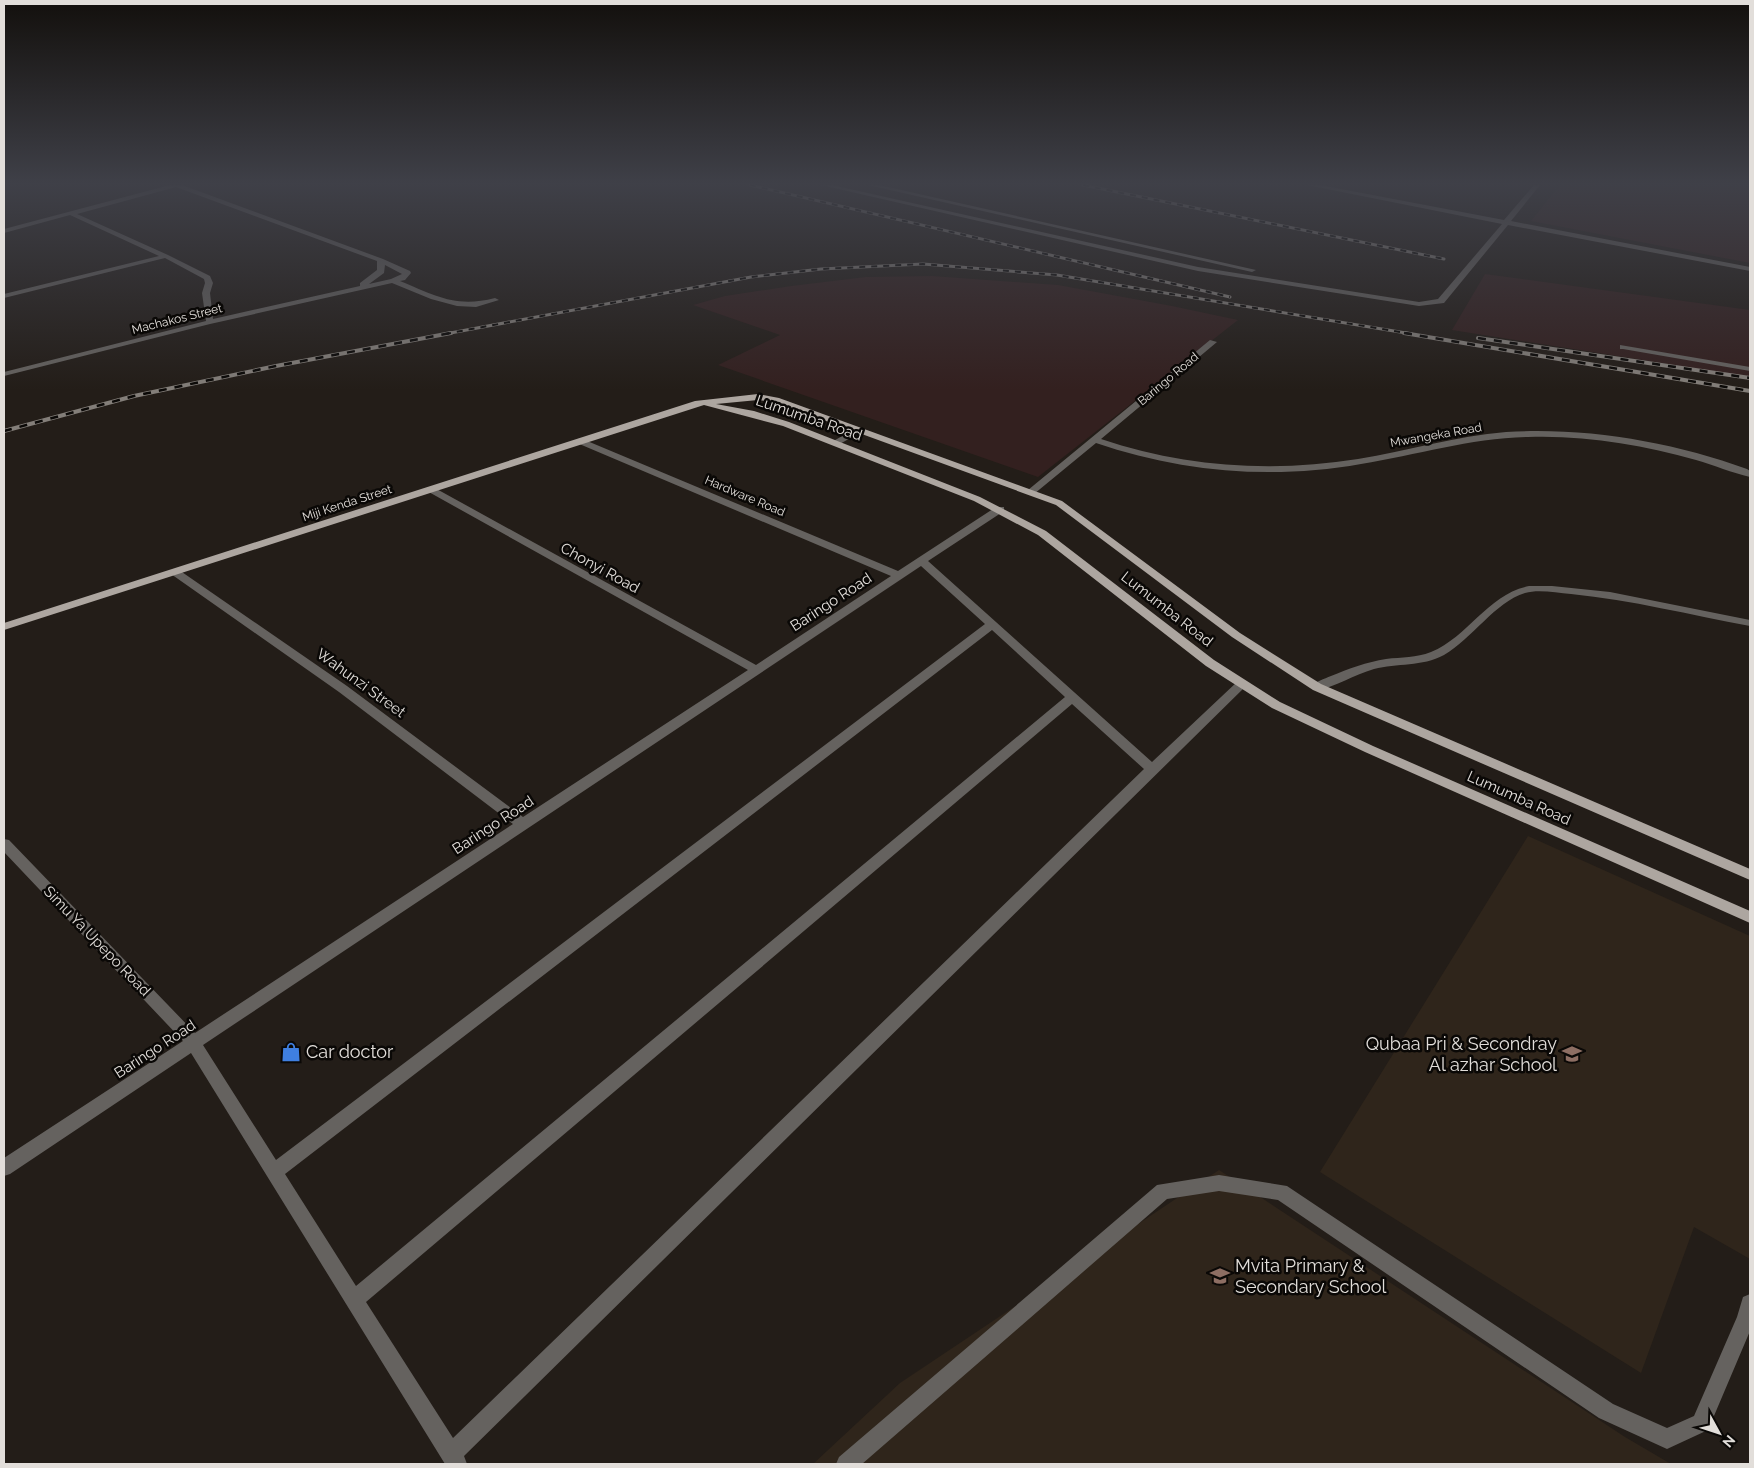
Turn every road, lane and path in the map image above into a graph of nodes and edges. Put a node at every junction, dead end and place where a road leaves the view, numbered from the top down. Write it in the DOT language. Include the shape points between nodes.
graph roads {
  1 [pos="160,254"];
  2 [pos="363,254"];
  3 [pos="1129,254"];
  4 [pos="1181,254"];
  5 [pos="1480,254"];
  6 [pos="1670,254"];
  7 [pos="166,256"];
  8 [pos="381,260"];
  9 [pos="1750,269"];
  10 [pos="393,281"];
  11 [pos="356,288"];
  12 [pos="1332,291"];
  13 [pos="4,296"];
  14 [pos="495,300"];
  15 [pos="210,322"];
  16 [pos="1213,342"];
  17 [pos="1623,347"];
  18 [pos="1750,369"];
  19 [pos="4,374"];
  20 [pos="698,403"];
  21 [pos="858,430"];
  22 [pos="1095,440"];
  23 [pos="580,441"];
  24 [pos="835,443"];
  25 [pos="1750,474"];
  26 [pos="430,490"];
  27 [pos="1031,492"];
  28 [pos="1000,510"];
  29 [pos="922,561"];
  30 [pos="175,572"];
  31 [pos="900,576"];
  32 [pos="1750,623"];
  33 [pos="993,624"];
  34 [pos="4,627"];
  35 [pos="757,670"];
  36 [pos="1242,684"];
  37 [pos="1317,687"];
  38 [pos="1073,697"];
  39 [pos="1152,768"];
  40 [pos="524,825"];
  41 [pos="4,844"];
  42 [pos="1750,875"];
  43 [pos="1750,918"];
  44 [pos="191,1041"];
  45 [pos="4,1168"];
  46 [pos="274,1172"];
  47 [pos="354,1300"];
  48 [pos="1749,1314"];
  49 [pos="454,1459"];
  50 [pos="846,1464"];
  1 -- 7 [label="street"];
  2 -- 8 [label="street"];
  3 -- 12 [label="street" via="1198,269"];
  4 -- 12 [label="street"];
  5 -- 12 [label="street" via="1441,301 1435,303 1419,304"];
  6 -- 9 [label="street"];
  7 -- 13 [label="street"];
  7 -- 15 [label="street" via="207,278"];
  8 -- 10 [label="street" via="407,273"];
  8 -- 11 [label="street" via="378,274"];
  10 -- 11 [label="street"];
  10 -- 14 [label="street" via="426,295 464,305 475,306"];
  11 -- 15 [label="street, Machakos Street"];
  15 -- 19 [label="street, Machakos Street"];
  16 -- 22 [label="street, Baringo Road"];
  17 -- 18 [label="street"];
  20 -- 21 [label="main road, Lumumba Road" via="758,397 776,400"];
  20 -- 23 [label="main road, Miji Kenda Street"];
  20 -- 24 [label="main road, Lumumba Road" via="754,414"];
  21 -- 24 [label="street"];
  21 -- 27 [label="main road, Lumumba Road"];
  22 -- 25 [label="street, Mwangeka Road" via="1133,453 1226,468 1279,469 1337,465 1454,441 1552,434 1596,436 1661,447"];
  22 -- 27 [label="street, Baringo Road"];
  23 -- 26 [label="main road, Miji Kenda Street"];
  23 -- 31 [label="street, Hardware Road"];
  24 -- 28 [label="main road, Lumumba Road"];
  26 -- 30 [label="main road, Miji Kenda Street"];
  26 -- 35 [label="street, Chonyi Road"];
  27 -- 37 [label="main road, Lumumba Road" via="1059,502 1236,635"];
  28 -- 29 [label="street, Baringo Road"];
  28 -- 36 [label="main road, Lumumba Road" via="1042,533 1210,663"];
  29 -- 31 [label="street, Baringo Road"];
  29 -- 33 [label="street"];
  30 -- 34 [label="main road, Miji Kenda Street"];
  30 -- 40 [label="street, Wahunzi Street" via="343,689"];
  31 -- 35 [label="street, Baringo Road"];
  32 -- 37 [label="street" via="1590,592 1539,588 1519,591 1482,618 1466,635 1422,660 1355,670"];
  33 -- 38 [label="street"];
  33 -- 46 [label="street"];
  35 -- 40 [label="street, Baringo Road"];
  36 -- 39 [label="street"];
  36 -- 43 [label="main road, Lumumba Road" via="1276,705 1368,749"];
  37 -- 42 [label="main road, Lumumba Road"];
  38 -- 39 [label="street"];
  38 -- 47 [label="street"];
  39 -- 49 [label="street"];
  40 -- 44 [label="street, Baringo Road"];
  41 -- 44 [label="street, Simu Ya Upepo Road"];
  44 -- 45 [label="street, Baringo Road"];
  44 -- 46 [label="street, Simu Ya Upepo Road"];
  46 -- 47 [label="street, Simu Ya Upepo Road"];
  47 -- 49 [label="street, Simu Ya Upepo Road"];
  48 -- 50 [label="street" via="1701,1423 1667,1439 1606,1411 1281,1192 1219,1183 1163,1191"];
}
